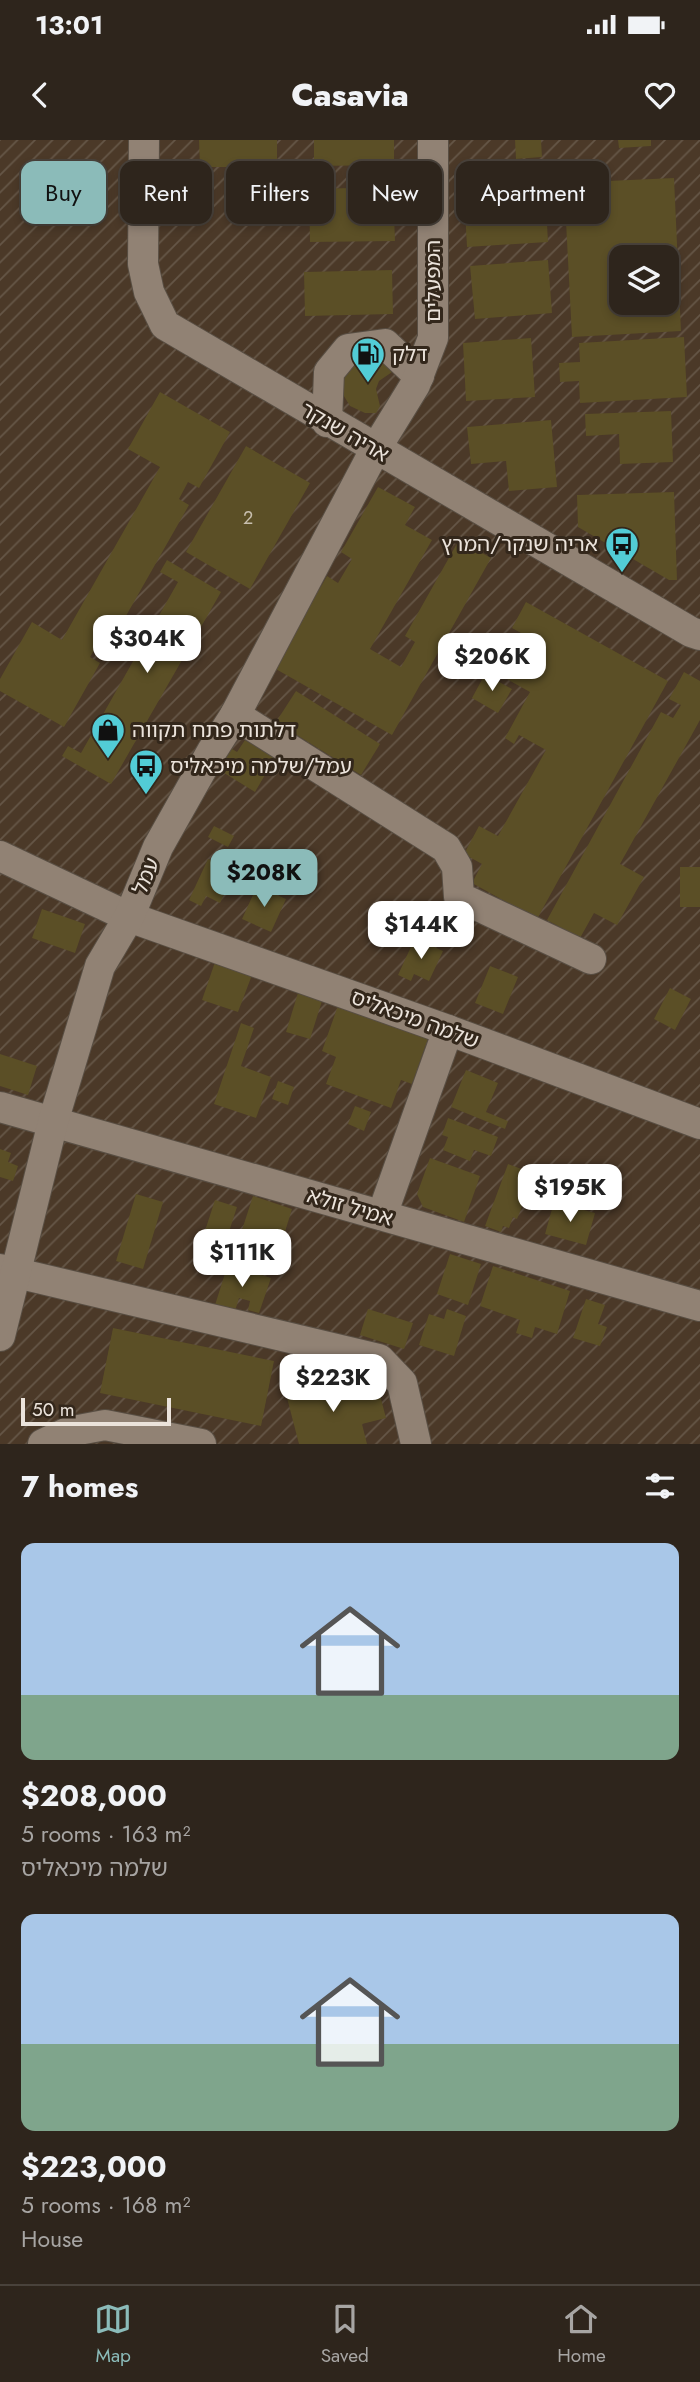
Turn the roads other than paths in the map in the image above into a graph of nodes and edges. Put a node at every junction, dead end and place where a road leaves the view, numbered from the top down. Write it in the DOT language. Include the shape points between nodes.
graph roads {
  1 [pos="144,140"];
  2 [pos="433,140"];
  3 [pos="419,376"];
  4 [pos="327,422"];
  5 [pos="375,450"];
  6 [pos="698,634"];
  7 [pos="235,715"];
  8 [pos="0,856"];
  9 [pos="129,917"];
  10 [pos="591,960"];
  11 [pos="447,1030"];
  12 [pos="0,1107"];
  13 [pos="53,1122"];
  14 [pos="700,1124"];
  15 [pos="382,1215"];
  16 [pos="7,1270"];
  17 [pos="700,1306"];
  18 [pos="0,1336"];
  19 [pos="43,1444"];
  20 [pos="201,1444"];
  21 [pos="416,1444"];
  1 -- 4 [label="street, אריה שנקר" via="143,264 149,292 165,325"];
  2 -- 3 [label="street, המפעלים" via="433,338"];
  3 -- 4 [label="street" via="385,344 348,349 329,372"];
  3 -- 5 [label="street, המפעלים"];
  4 -- 5 [label="street, אריה שנקר"];
  5 -- 6 [label="street, אריה שנקר"];
  5 -- 7 [label="street, עמל"];
  7 -- 9 [label="street, עמל" via="158,847"];
  7 -- 10 [label="street" via="446,848 457,867 458,897"];
  8 -- 9 [label="street, שלמה מיכאליס"];
  9 -- 11 [label="street, שלמה מיכאליס"];
  9 -- 13 [label="street, עמל" via="100,965"];
  11 -- 14 [label="street, שלמה מיכאליס"];
  11 -- 15 [label="street"];
  12 -- 13 [label="street, אמיל זולא"];
  13 -- 15 [label="street, אמיל זולא"];
  13 -- 16 [label="street, עמל"];
  15 -- 17 [label="street, אמיל זולא"];
  16 -- 18 [label="street, עמל"];
  16 -- 21 [label="street" via="379,1359 401,1383"];
  19 -- 20 [label="street" via="68,1432 104,1425"];
}
